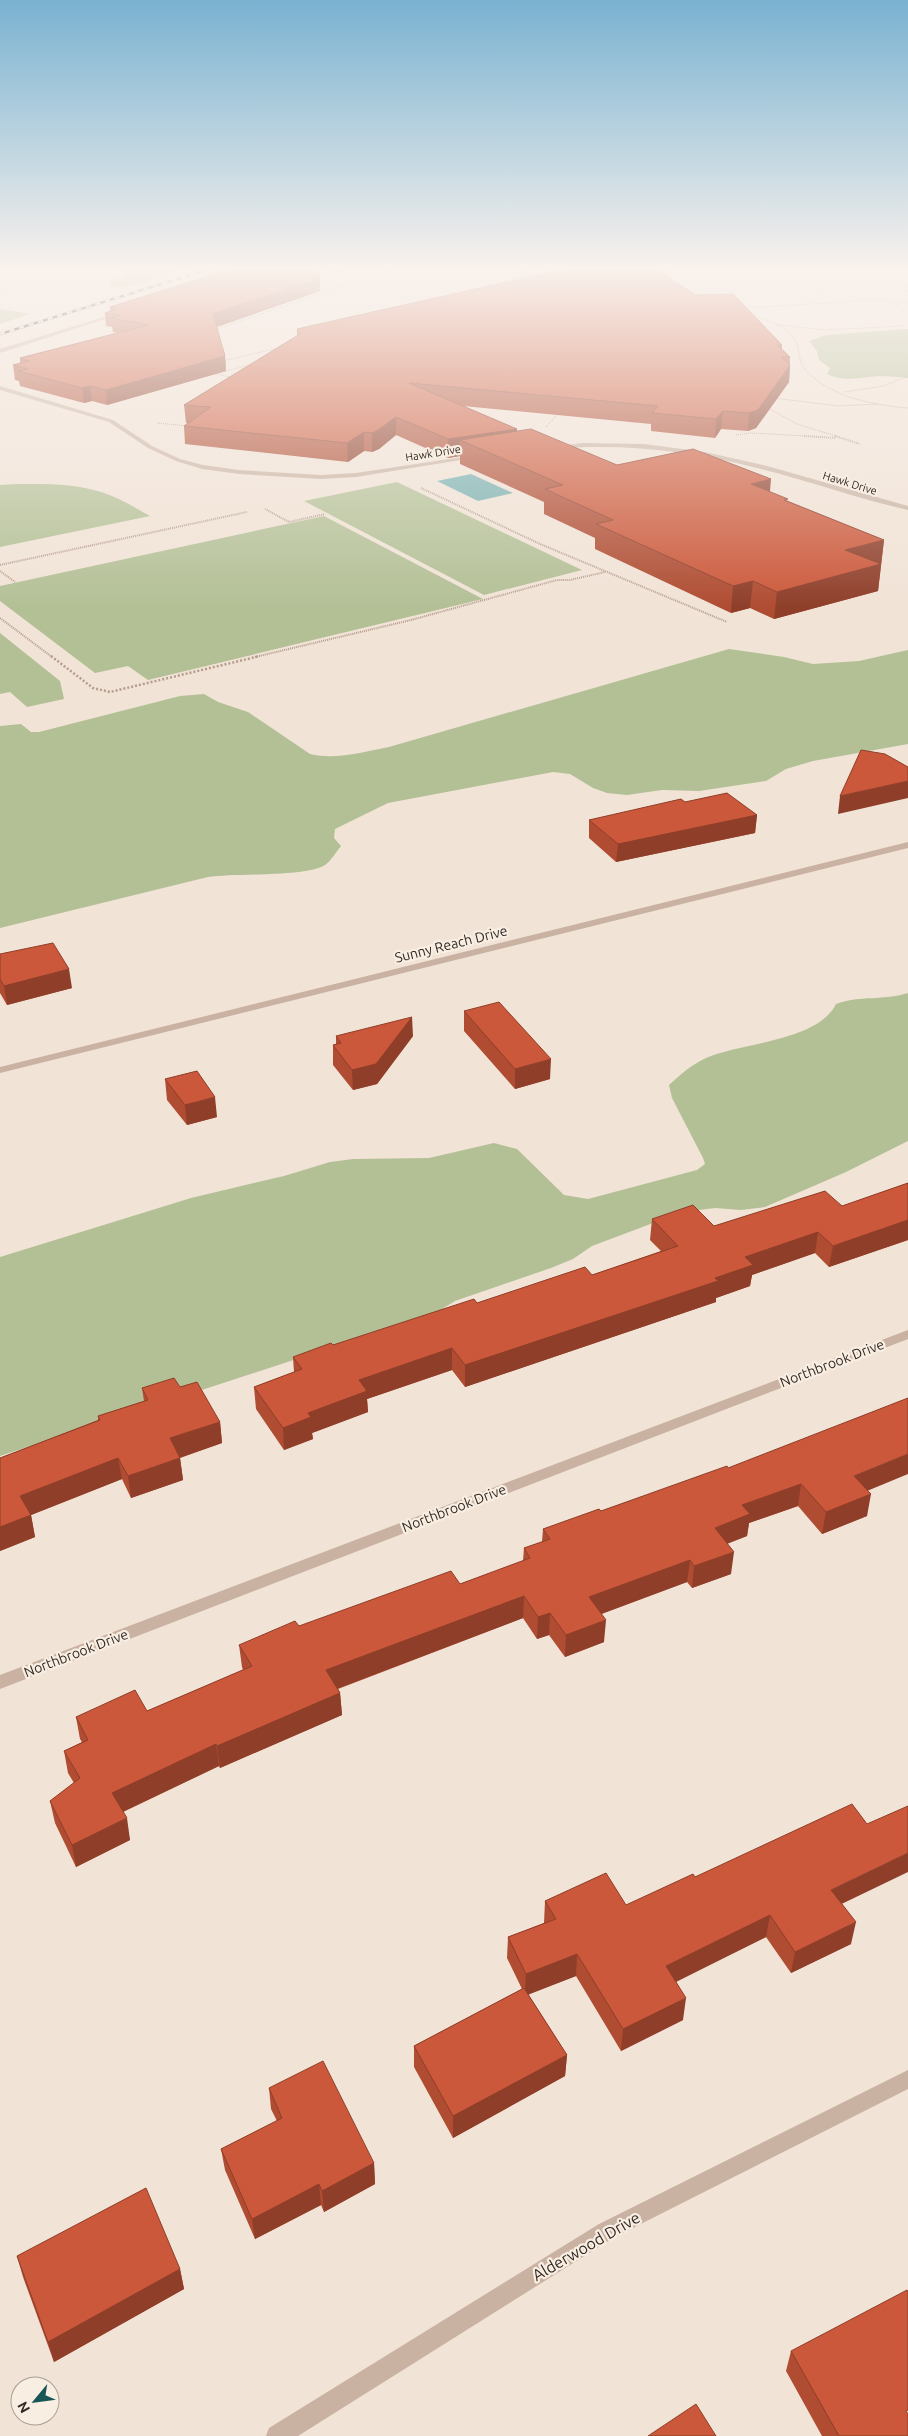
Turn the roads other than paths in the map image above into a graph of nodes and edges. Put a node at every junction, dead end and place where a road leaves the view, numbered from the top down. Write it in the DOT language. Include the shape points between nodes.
graph roads {
  1 [pos="0,388"];
  2 [pos="543,448"];
  3 [pos="487,455"];
  4 [pos="908,508"];
  5 [pos="908,845"];
  6 [pos="0,1070"];
  7 [pos="908,1334"];
  8 [pos="0,1682"];
  9 [pos="908,2079"];
  10 [pos="277,2436"];
  1 -- 3 [label="street, Hawk Drive" via="111,421 150,447 178,460 230,471 287,476 356,475"];
  2 -- 4 [label="street, Hawk Drive" via="629,446 699,454 741,461"];
  5 -- 6 [label="street, Sunny Reach Drive"];
  7 -- 8 [label="street, Northbrook Drive"];
  9 -- 10 [label="street, Alderwood Drive" via="606,2231"];
}
